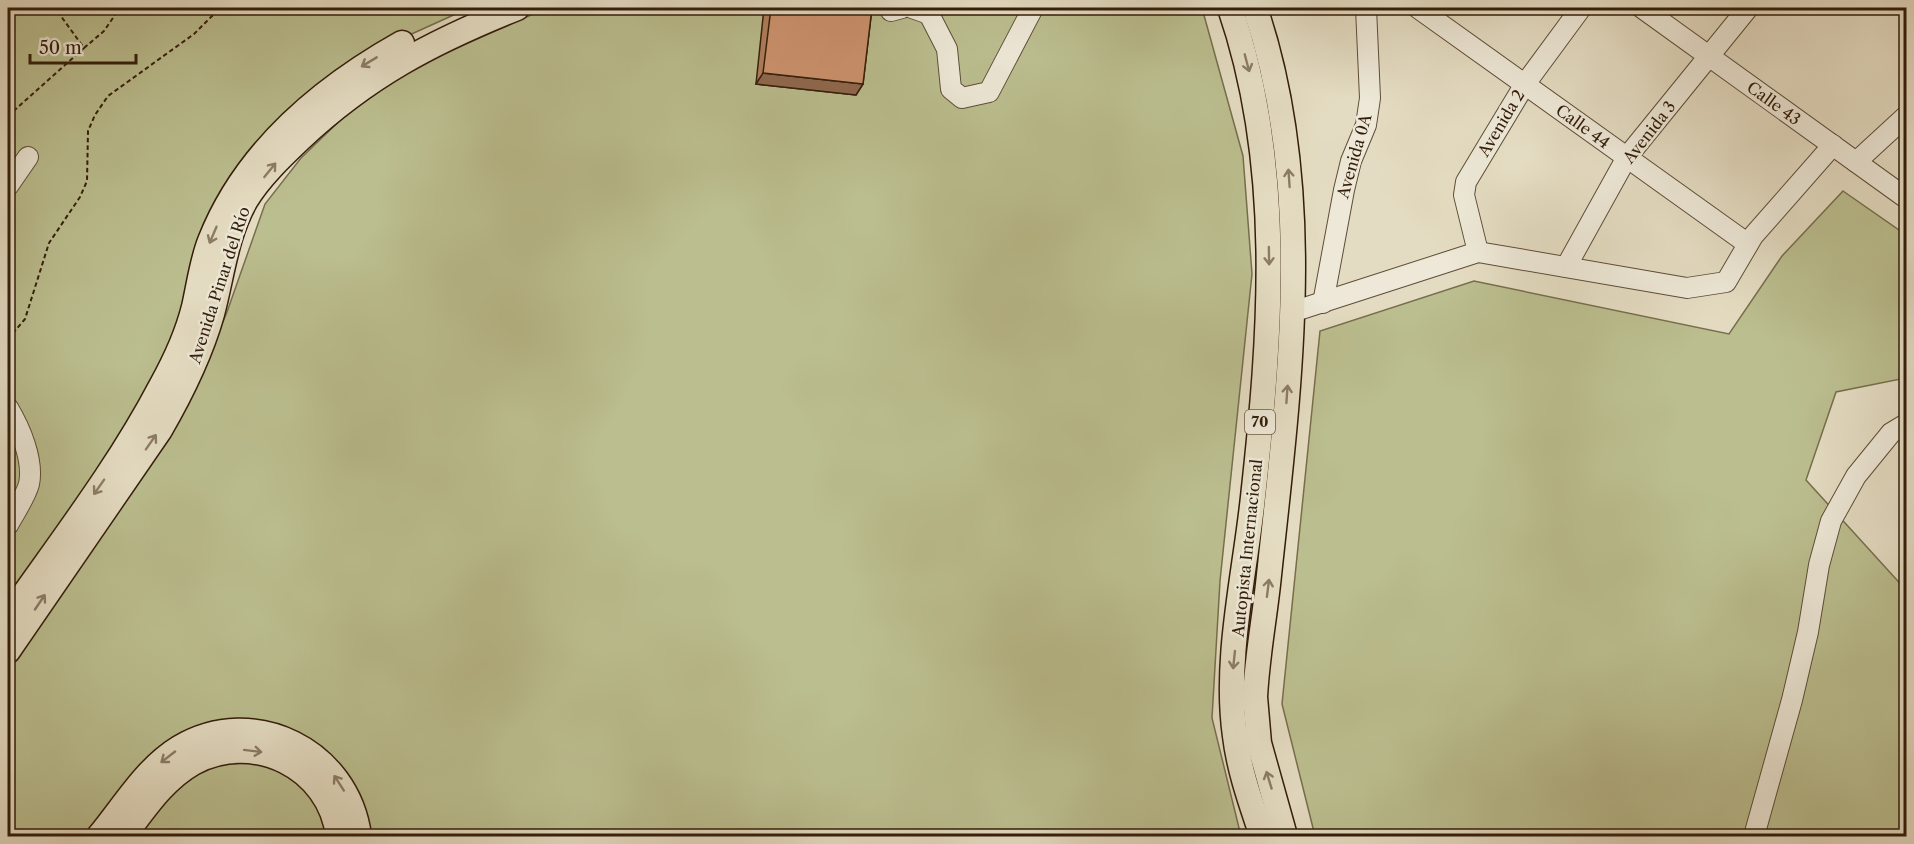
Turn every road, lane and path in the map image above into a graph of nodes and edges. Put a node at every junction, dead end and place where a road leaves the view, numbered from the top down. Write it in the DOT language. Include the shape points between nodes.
graph roads {
  1 [pos="55,8"];
  2 [pos="113,8"];
  3 [pos="220,8"];
  4 [pos="477,8"];
  5 [pos="517,8"];
  6 [pos="912,8"];
  7 [pos="1033,8"];
  8 [pos="1230,8"];
  9 [pos="1256,8"];
  10 [pos="1366,8"];
  11 [pos="1418,8"];
  12 [pos="1581,8"];
  13 [pos="1642,8"];
  14 [pos="1748,8"];
  15 [pos="84,48"];
  16 [pos="1710,57"];
  17 [pos="1525,84"];
  18 [pos="8,116"];
  19 [pos="1906,116"];
  20 [pos="1833,145"];
  21 [pos="28,157"];
  22 [pos="1627,157"];
  23 [pos="1856,162"];
  24 [pos="8,186"];
  25 [pos="1906,198"];
  26 [pos="1748,244"];
  27 [pos="1478,252"];
  28 [pos="1566,267"];
  29 [pos="1323,303"];
  30 [pos="1292,312"];
  31 [pos="8,339"];
  32 [pos="8,408"];
  33 [pos="1906,424"];
  34 [pos="8,525"];
  35 [pos="8,617"];
  36 [pos="8,651"];
  37 [pos="99,837"];
  38 [pos="124,837"];
  39 [pos="338,837"];
  40 [pos="359,837"];
  41 [pos="1262,837"];
  42 [pos="1284,837"];
  43 [pos="1754,837"];
  1 -- 15 [label="path"];
  2 -- 15 [label="path" via="115,15 104,31"];
  3 -- 31 [label="path" via="194,34 108,96 94,115 88,130 87,181 49,243 25,319"];
  4 -- 35 [label="main road, Avenida Pinar del Río, one-way" via="407,40 338,82 259,156 229,197 209,243 181,348 161,387 130,442"];
  36 -- 5 [label="main road, Avenida Pinar del Río, one-way" via="182,392 200,354 227,251 246,200 281,156 332,109 369,82 416,52"];
  6 -- 7 [label="street" via="929,14 947,49 951,90 962,98 989,92"];
  8 -- 41 [label="main road, Autopista Internacional / 70, one-way" via="1258,110 1269,244 1263,388 1232,697 1239,757"];
  30 -- 9 [label="main road, Autopista Internacional / 70, one-way" via="1286,141 1278,85"];
  10 -- 29 [label="street, Avenida 0A" via="1369,107 1344,190"];
  11 -- 17 [label="street, Calle 44"];
  12 -- 17 [label="street, Avenida 2"];
  13 -- 16 [label="street, Calle 43"];
  14 -- 16 [label="street, Avenida 3"];
  15 -- 18 [label="path"];
  16 -- 20 [label="street, Calle 43"];
  16 -- 22 [label="street, Avenida 3"];
  17 -- 22 [label="street, Calle 44"];
  17 -- 27 [label="street, Avenida 2" via="1466,182 1464,195"];
  19 -- 23 [label="street"];
  20 -- 23 [label="street, Calle 43"];
  20 -- 26 [label="street"];
  21 -- 24 [label="street"];
  22 -- 26 [label="street, Calle 44"];
  22 -- 28 [label="street, Avenida 3"];
  23 -- 25 [label="street, Calle 43"];
  26 -- 28 [label="street" via="1726,282 1707,287 1687,288"];
  27 -- 28 [label="street"];
  27 -- 29 [label="street"];
  29 -- 30 [label="street"];
  42 -- 30 [label="main road, Autopista Internacional / 70, one-way" via="1259,743 1256,697"];
  32 -- 34 [label="street" via="25,447 29,481"];
  33 -- 43 [label="street" via="1892,433 1856,476 1831,521 1792,700"];
  40 -- 37 [label="main road, one-way" via="352,806 327,767 287,739 253,730 208,735 172,753 143,780"];
  38 -- 39 [label="main road, one-way" via="163,787 183,770 202,759 237,750 262,752 301,769 328,803"];
}
